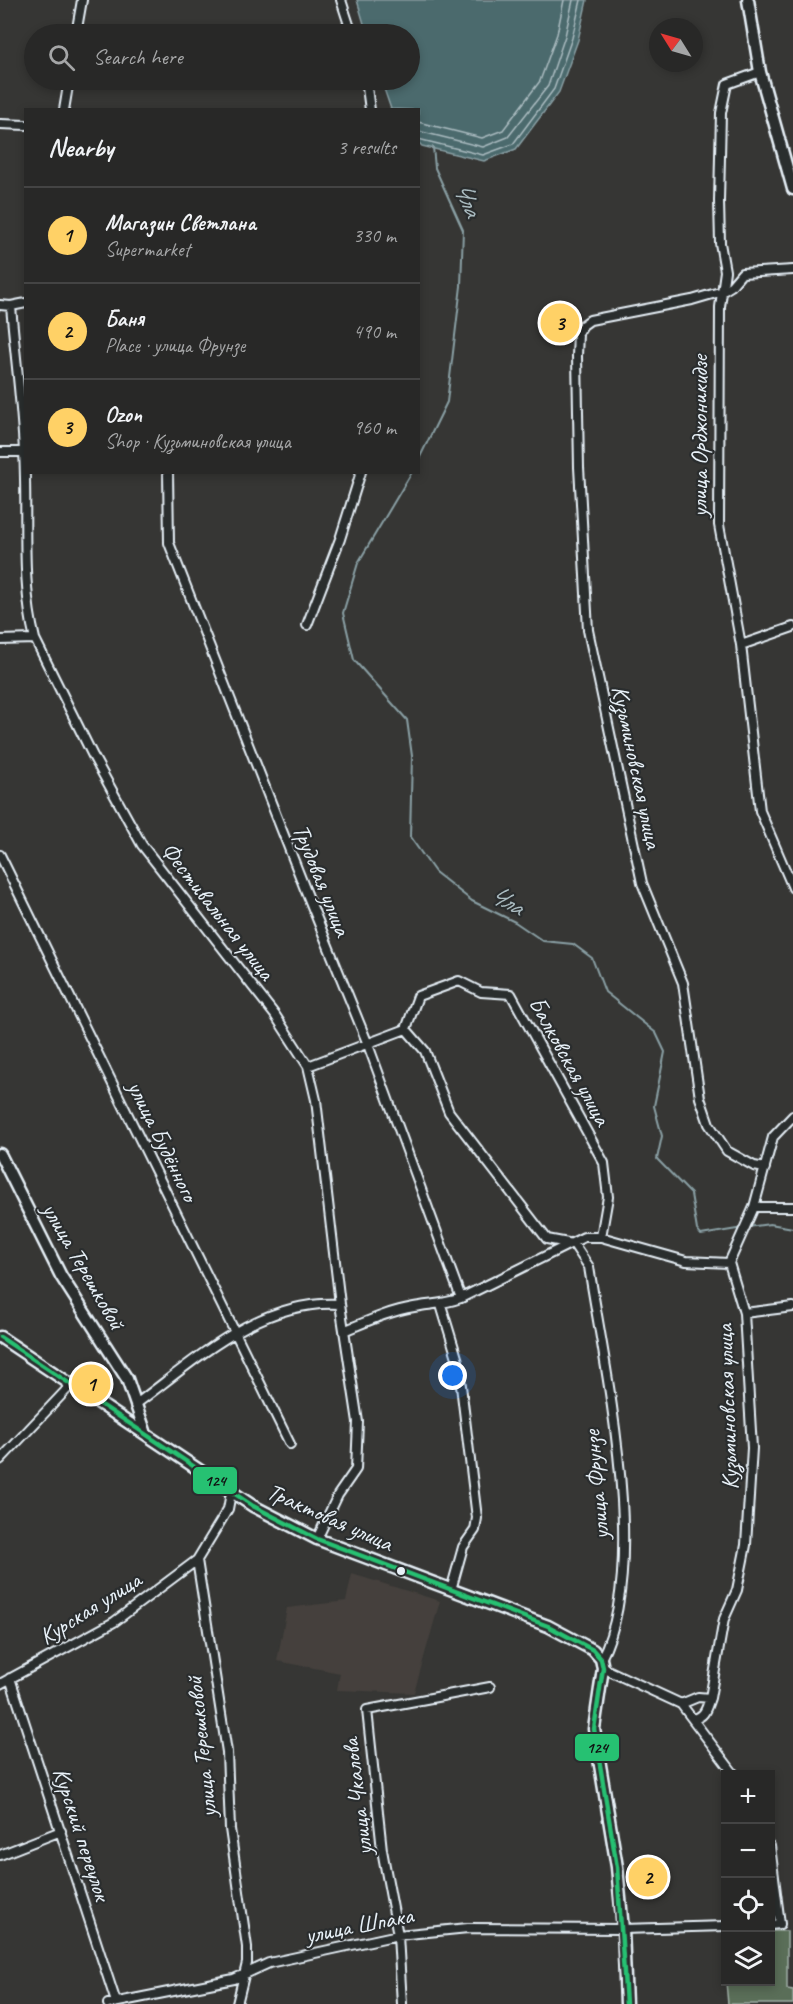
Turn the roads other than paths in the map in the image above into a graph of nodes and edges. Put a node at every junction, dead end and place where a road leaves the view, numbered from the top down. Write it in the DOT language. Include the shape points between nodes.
graph roads {
  1 [pos="82,0"];
  2 [pos="341,0"];
  3 [pos="748,0"];
  4 [pos="78,24"];
  5 [pos="349,24"];
  6 [pos="760,72"];
  7 [pos="67,90"];
  8 [pos="367,90"];
  9 [pos="64,108"];
  10 [pos="369,108"];
  11 [pos="0,124"];
  12 [pos="24,125"];
  13 [pos="793,189"];
  14 [pos="793,270"];
  15 [pos="723,291"];
  16 [pos="24,303"];
  17 [pos="0,305"];
  18 [pos="11,306"];
  19 [pos="0,452"];
  20 [pos="24,452"];
  21 [pos="24,474"];
  22 [pos="168,474"];
  23 [pos="360,474"];
  24 [pos="307,625"];
  25 [pos="793,627"];
  26 [pos="35,639"];
  27 [pos="0,640"];
  28 [pos="741,645"];
  29 [pos="0,855"];
  30 [pos="793,888"];
  31 [pos="406,1029"];
  32 [pos="367,1041"];
  33 [pos="308,1066"];
  34 [pos="793,1116"];
  35 [pos="0,1154"];
  36 [pos="765,1168"];
  37 [pos="793,1207"];
  38 [pos="754,1208"];
  39 [pos="601,1238"];
  40 [pos="573,1243"];
  41 [pos="729,1263"];
  42 [pos="461,1298"];
  43 [pos="340,1304"];
  44 [pos="441,1305"];
  45 [pos="793,1307"];
  46 [pos="744,1313"];
  47 [pos="346,1329"];
  48 [pos="235,1331"];
  49 [pos="0,1337"];
  50 [pos="71,1385"];
  51 [pos="136,1404"];
  52 [pos="145,1431"];
  53 [pos="291,1444"];
  54 [pos="0,1460"];
  55 [pos="231,1493"];
  56 [pos="317,1539"];
  57 [pos="197,1560"];
  58 [pos="451,1590"];
  59 [pos="602,1664"];
  60 [pos="10,1678"];
  61 [pos="0,1684"];
  62 [pos="490,1687"];
  63 [pos="710,1698"];
  64 [pos="681,1704"];
  65 [pos="693,1719"];
  66 [pos="731,1770"];
  67 [pos="61,1832"];
  68 [pos="0,1855"];
  69 [pos="775,1881"];
  70 [pos="775,1925"];
  71 [pos="721,1926"];
  72 [pos="623,1929"];
  73 [pos="398,1935"];
  74 [pos="243,1974"];
  75 [pos="112,2003"];
  76 [pos="237,2004"];
  77 [pos="402,2004"];
  78 [pos="626,2004"];
  1 -- 4 [label="street"];
  2 -- 5 [label="street"];
  3 -- 6 [label="street"];
  6 -- 13 [label="street"];
  6 -- 15 [label="street, улица Орджоникидзе" via="727,84 721,113"];
  7 -- 9 [label="street"];
  8 -- 10 [label="street"];
  11 -- 12 [label="street"];
  14 -- 15 [label="street" via="742,273"];
  15 -- 28 [label="street, улица Орджоникидзе" via="719,525"];
  15 -- 36 [label="street, Кузьминовская улица" via="590,320 578,333 579,467 588,630 642,883 684,982 700,1098 709,1124 727,1151"];
  16 -- 18 [label="street"];
  17 -- 18 [label="street"];
  18 -- 20 [label="street, Фестивальная улица"];
  19 -- 20 [label="street"];
  21 -- 26 [label="street, Фестивальная улица" via="25,554"];
  22 -- 32 [label="street, Трудовая улица" via="169,543"];
  23 -- 24 [label="street"];
  25 -- 28 [label="street"];
  26 -- 27 [label="street"];
  26 -- 33 [label="street, Фестивальная улица" via="142,844 275,1016"];
  28 -- 30 [label="street, улица Орджоникидзе" via="760,811"];
  29 -- 48 [label="street, улица Будённого"];
  31 -- 32 [label="street"];
  31 -- 39 [label="street, Балковская улица" via="418,996 442,985 459,981 481,992 511,994 604,1163 608,1197"];
  31 -- 40 [label="street" via="425,1051 449,1112 509,1191 547,1239"];
  32 -- 33 [label="street"];
  32 -- 42 [label="street, Трудовая улица"];
  33 -- 43 [label="street, Фестивальная улица" via="316,1100"];
  34 -- 36 [label="street" via="772,1137"];
  35 -- 51 [label="street, улица Терешковой" via="61,1276 128,1379"];
  36 -- 38 [label="street"];
  37 -- 38 [label="street"];
  38 -- 41 [label="street"];
  39 -- 40 [label="street" via="584,1237"];
  39 -- 41 [label="street" via="686,1261"];
  40 -- 42 [label="street"];
  40 -- 59 [label="street, улица Фрунзе" via="589,1267 620,1477 621,1588 612,1638"];
  41 -- 46 [label="street, Кузьминовская улица"];
  42 -- 44 [label="street"];
  43 -- 47 [label="street, Фестивальная улица"];
  43 -- 48 [label="street" via="290,1307"];
  44 -- 47 [label="street" via="387,1313"];
  44 -- 58 [label="street" via="458,1361 477,1518 475,1530 463,1547"];
  45 -- 46 [label="street"];
  46 -- 63 [label="street, Кузьминовская улица" via="752,1448 746,1545 737,1590 724,1619"];
  47 -- 56 [label="street, Фестивальная улица" via="358,1422 356,1469 338,1495"];
  48 -- 51 [label="street"];
  48 -- 53 [label="street, улица Будённого"];
  49 -- 50 [label="street, Трактовая улица"];
  50 -- 52 [label="street, Трактовая улица"];
  50 -- 54 [label="street"];
  51 -- 52 [label="street, улица Терешковой"];
  52 -- 55 [label="street, Трактовая улица"];
  55 -- 56 [label="street, Трактовая улица"];
  55 -- 57 [label="street" via="228,1509"];
  56 -- 58 [label="street, Трактовая улица"];
  57 -- 60 [label="street, Курская улица" via="114,1622"];
  57 -- 74 [label="street, улица Терешковой" via="227,1752 230,1828 247,1947"];
  58 -- 59 [label="street, Трактовая улица" via="548,1626 593,1650"];
  59 -- 64 [label="street"];
  59 -- 72 [label="street, улица Фрунзе" via="594,1729"];
  60 -- 61 [label="street, Курская улица"];
  60 -- 67 [label="street, Курский переулок"];
  62 -- 73 [label="street, улица Чкалова" via="367,1710 382,1850"];
  63 -- 64 [label="street"];
  63 -- 65 [label="street" via="705,1713"];
  64 -- 65 [label="street"];
  65 -- 66 [label="street"];
  67 -- 68 [label="street"];
  67 -- 75 [label="street, Курский переулок"];
  69 -- 70 [label="street" via="780,1924"];
  71 -- 72 [label="street, улица Шпака"];
  72 -- 73 [label="street, улица Шпака" via="468,1928"];
  72 -- 78 [label="street, улица Фрунзе"];
  73 -- 74 [label="street, улица Шпака" via="269,1962"];
  73 -- 77 [label="street, улица Чкалова"];
  74 -- 75 [label="street, улица Шпака"];
  74 -- 76 [label="street, улица Терешковой"];
}
